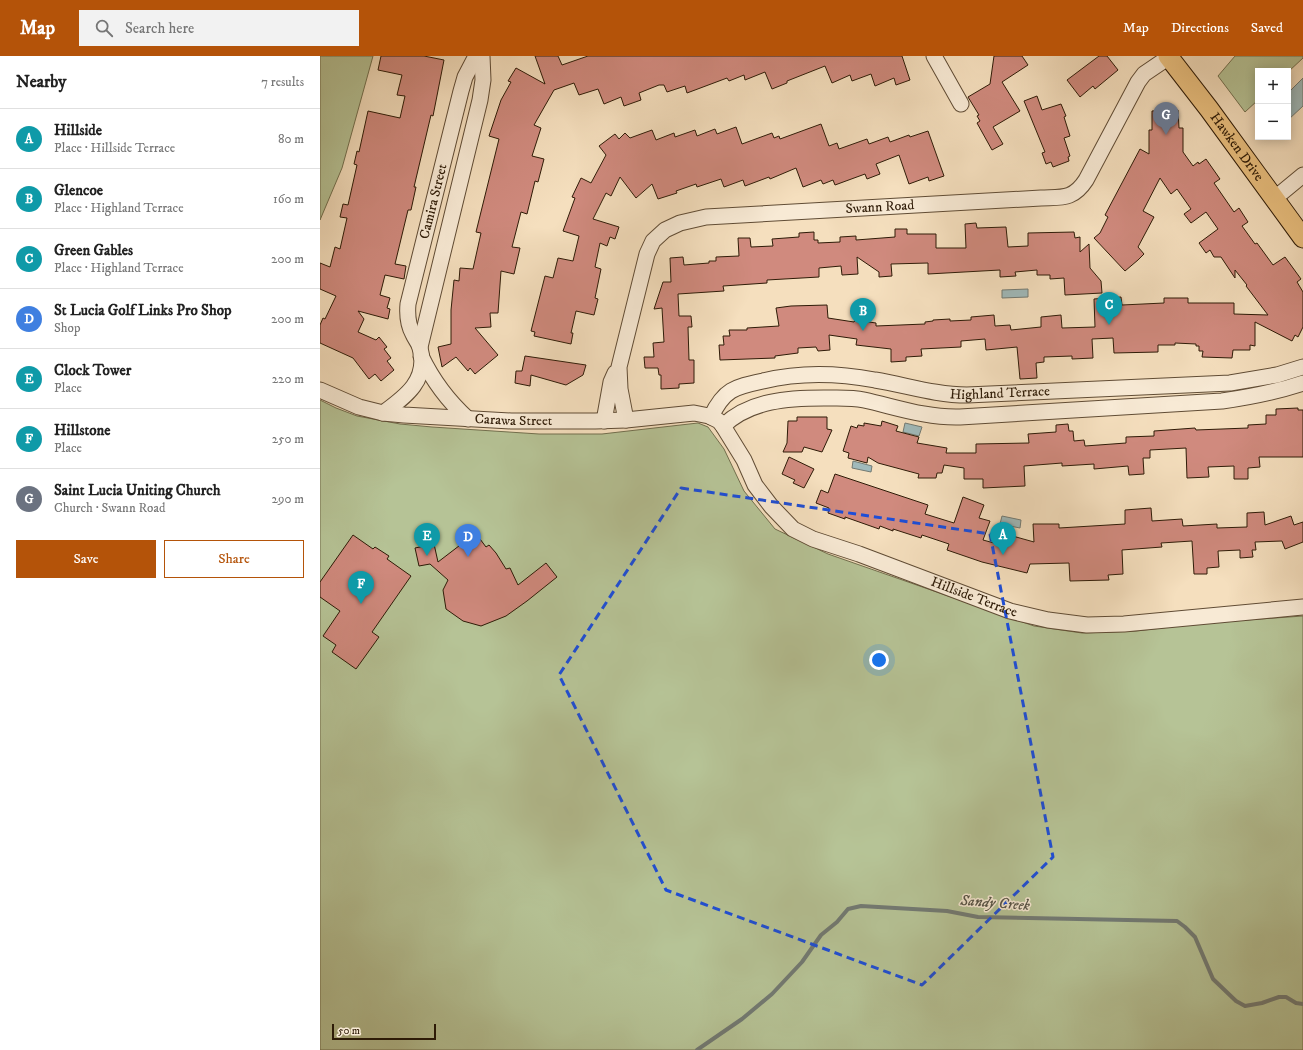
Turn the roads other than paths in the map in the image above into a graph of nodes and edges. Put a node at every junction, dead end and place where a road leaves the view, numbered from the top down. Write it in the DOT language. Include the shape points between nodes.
graph roads {
  1 [pos="476,56"];
  2 [pos="482,56"];
  3 [pos="934,56"];
  4 [pos="1169,57"];
  5 [pos="961,104"];
  6 [pos="1303,175"];
  7 [pos="1274,200"];
  8 [pos="1303,238"];
  9 [pos="421,352"];
  10 [pos="619,367"];
  11 [pos="1303,367"];
  12 [pos="1303,383"];
  13 [pos="320,390"];
  14 [pos="383,413"];
  15 [pos="711,416"];
  16 [pos="468,419"];
  17 [pos="626,420"];
  18 [pos="604,421"];
  19 [pos="724,426"];
  20 [pos="1303,607"];
  1 -- 9 [label="street, Camira Street" via="462,87 407,311 413,335"];
  2 -- 9 [label="street, Camira Street" via="483,80 480,100"];
  3 -- 5 [label="street"];
  4 -- 7 [label="main road, Hawken Drive"];
  4 -- 10 [label="street, Swann Road" via="1144,74 1138,82 1086,180 1071,195 706,218 669,227 658,236 647,254"];
  6 -- 7 [label="street"];
  7 -- 8 [label="main road, Hawken Drive"];
  9 -- 14 [label="street, Camira Street" via="420,372 412,390"];
  9 -- 16 [label="street, Camira Street" via="445,396"];
  10 -- 17 [label="street, Swann Road"];
  10 -- 18 [label="street, Swann Road" via="612,379"];
  11 -- 15 [label="street, Highland Terrace" via="1277,375 1230,383 951,395 854,377 793,375 733,389 720,401"];
  12 -- 19 [label="street, Highland Terrace" via="1253,397 1222,401 960,417 926,415 854,398 791,398 761,404 738,415"];
  13 -- 14 [label="street, Carawa Street" via="359,407"];
  14 -- 16 [label="street, Carawa Street"];
  15 -- 17 [label="street, Carawa Street" via="694,413"];
  15 -- 19 [label="street, Hillside Terrace"];
  16 -- 18 [label="street, Carawa Street"];
  17 -- 18 [label="street, Carawa Street"];
  19 -- 20 [label="street, Hillside Terrace" via="755,485 773,509 793,529 1010,611 1048,620 1087,625 1124,624"];
}
